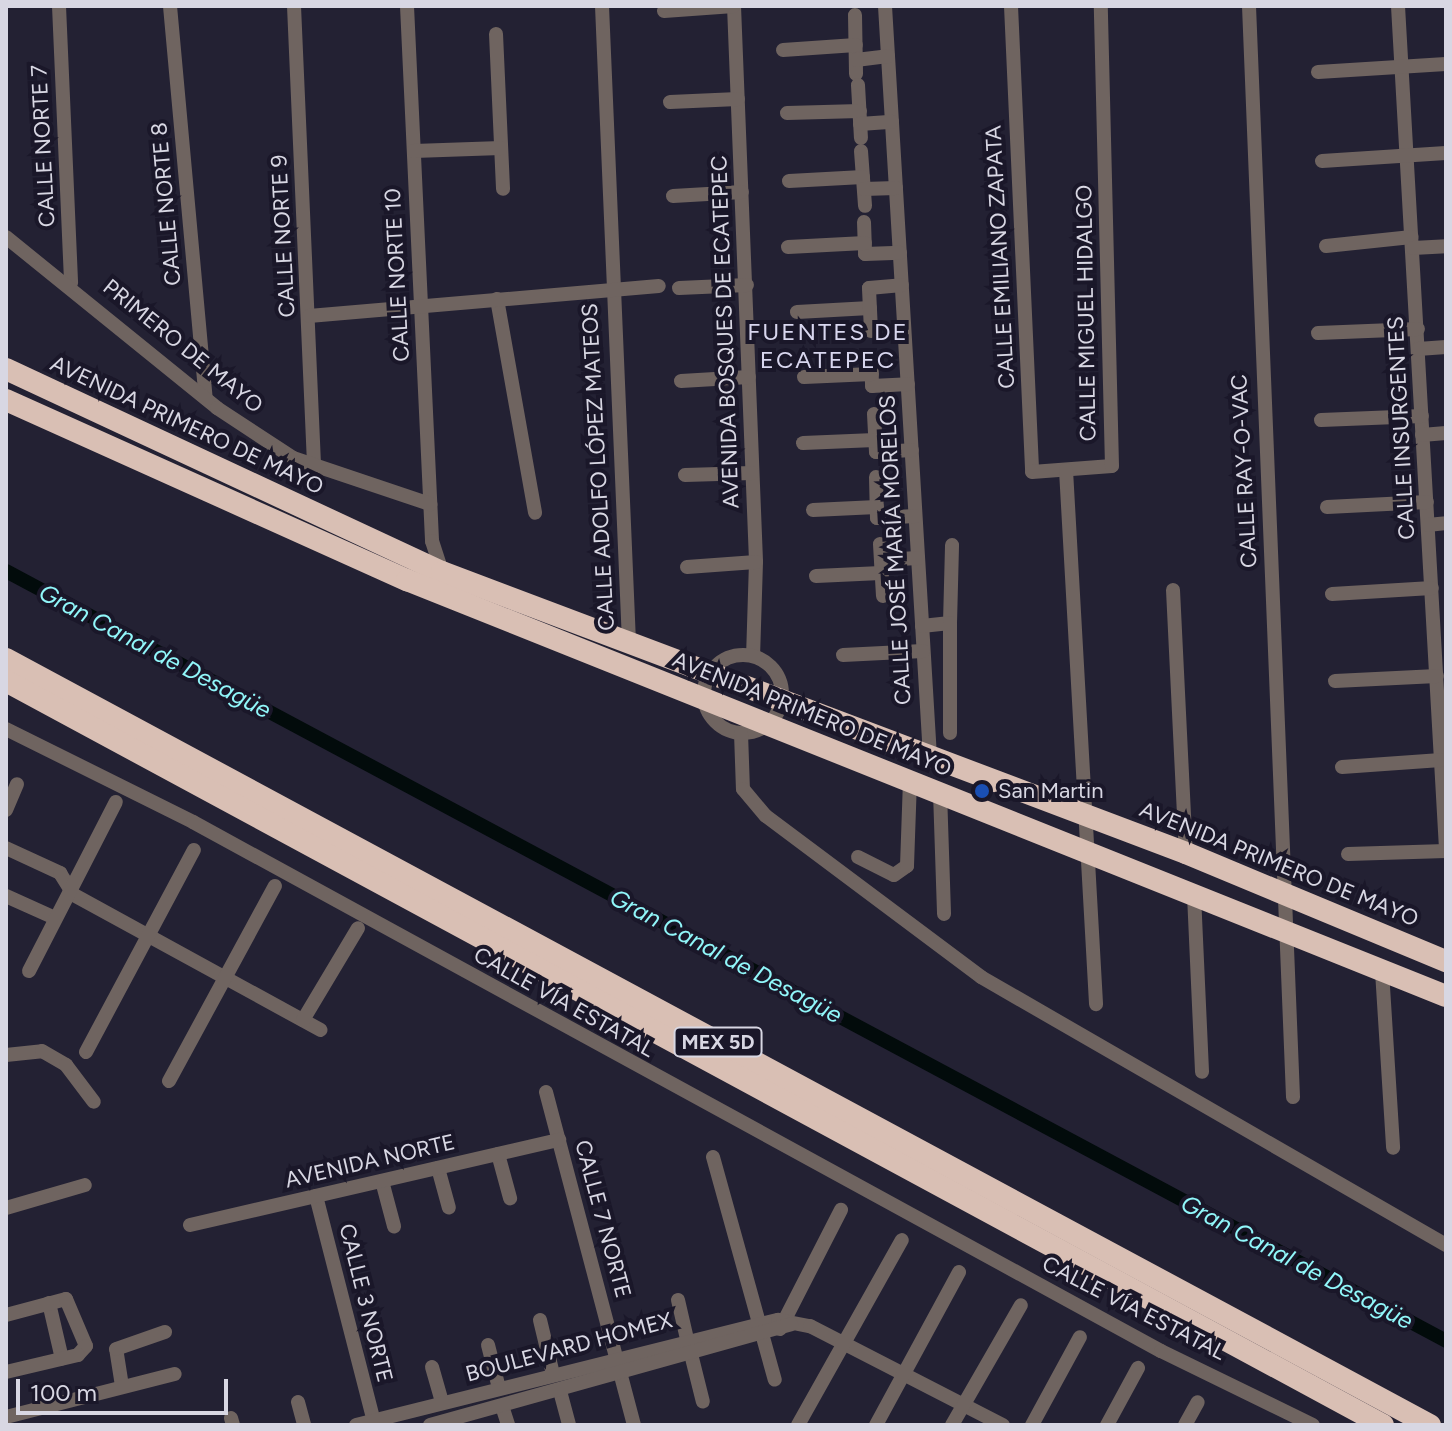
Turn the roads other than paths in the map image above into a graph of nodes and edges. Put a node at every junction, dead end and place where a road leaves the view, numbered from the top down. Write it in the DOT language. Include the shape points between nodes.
graph roads {
  1 [pos="59,6"];
  2 [pos="170,6"];
  3 [pos="294,6"];
  4 [pos="407,6"];
  5 [pos="602,6"];
  6 [pos="734,6"];
  7 [pos="885,6"];
  8 [pos="1011,6"];
  9 [pos="1101,6"];
  10 [pos="1249,6"];
  11 [pos="1398,6"];
  12 [pos="664,11"];
  13 [pos="855,15"];
  14 [pos="496,34"];
  15 [pos="783,50"];
  16 [pos="888,56"];
  17 [pos="1446,64"];
  18 [pos="857,66"];
  19 [pos="1402,68"];
  20 [pos="1318,72"];
  21 [pos="738,99"];
  22 [pos="670,102"];
  23 [pos="787,113"];
  24 [pos="892,122"];
  25 [pos="861,131"];
  26 [pos="501,148"];
  27 [pos="414,151"];
  28 [pos="1446,153"];
  29 [pos="1406,155"];
  30 [pos="1322,161"];
  31 [pos="789,181"];
  32 [pos="864,183"];
  33 [pos="896,188"];
  34 [pos="503,189"];
  35 [pos="742,192"];
  36 [pos="673,196"];
  37 [pos="865,206"];
  38 [pos="864,222"];
  39 [pos="6,237"];
  40 [pos="1412,242"];
  41 [pos="865,243"];
  42 [pos="1326,246"];
  43 [pos="1446,246"];
  44 [pos="788,247"];
  45 [pos="900,253"];
  46 [pos="71,283"];
  47 [pos="747,285"];
  48 [pos="902,285"];
  49 [pos="659,286"];
  50 [pos="679,288"];
  51 [pos="612,289"];
  52 [pos="497,299"];
  53 [pos="421,306"];
  54 [pos="870,308"];
  55 [pos="797,312"];
  56 [pos="309,316"];
  57 [pos="1418,329"];
  58 [pos="871,331"];
  59 [pos="1318,333"];
  60 [pos="1446,347"];
  61 [pos="1418,349"];
  62 [pos="871,355"];
  63 [pos="6,369"];
  64 [pos="872,374"];
  65 [pos="749,377"];
  66 [pos="804,377"];
  67 [pos="6,380"];
  68 [pos="681,381"];
  69 [pos="908,384"];
  70 [pos="6,393"];
  71 [pos="206,398"];
  72 [pos="6,400"];
  73 [pos="874,414"];
  74 [pos="1422,416"];
  75 [pos="1321,420"];
  76 [pos="1446,433"];
  77 [pos="1422,435"];
  78 [pos="875,440"];
  79 [pos="803,443"];
  80 [pos="912,450"];
  81 [pos="314,465"];
  82 [pos="1066,470"];
  83 [pos="752,473"];
  84 [pos="685,475"];
  85 [pos="876,477"];
  86 [pos="1427,502"];
  87 [pos="430,504"];
  88 [pos="877,507"];
  89 [pos="1327,507"];
  90 [pos="813,510"];
  91 [pos="535,513"];
  92 [pos="915,516"];
  93 [pos="1446,523"];
  94 [pos="1428,525"];
  95 [pos="342,538"];
  96 [pos="432,541"];
  97 [pos="880,544"];
  98 [pos="952,545"];
  99 [pos="918,558"];
  100 [pos="756,562"];
  101 [pos="881,566"];
  102 [pos="687,567"];
  103 [pos="413,571"];
  104 [pos="816,576"];
  105 [pos="442,582"];
  106 [pos="1432,588"];
  107 [pos="1173,590"];
  108 [pos="1332,594"];
  109 [pos="883,596"];
  110 [pos="1440,612"];
  111 [pos="950,623"];
  112 [pos="922,626"];
  113 [pos="629,642"];
  114 [pos="923,651"];
  115 [pos="843,655"];
  116 [pos="753,656"];
  117 [pos="6,659"];
  118 [pos="1437,676"];
  119 [pos="6,681"];
  120 [pos="1335,681"];
  121 [pos="706,685"];
  122 [pos="1442,698"];
  123 [pos="777,712"];
  124 [pos="6,729"];
  125 [pos="741,733"];
  126 [pos="950,733"];
  127 [pos="930,756"];
  128 [pos="1441,760"];
  129 [pos="1342,767"];
  130 [pos="910,780"];
  131 [pos="17,784"];
  132 [pos="940,792"];
  133 [pos="1444,792"];
  134 [pos="116,802"];
  135 [pos="6,810"];
  136 [pos="1087,820"];
  137 [pos="1088,846"];
  138 [pos="6,848"];
  139 [pos="1446,849"];
  140 [pos="194,850"];
  141 [pos="1186,853"];
  142 [pos="1348,854"];
  143 [pos="858,857"];
  144 [pos="275,886"];
  145 [pos="70,889"];
  146 [pos="1194,895"];
  147 [pos="6,896"];
  148 [pos="1288,899"];
  149 [pos="944,914"];
  150 [pos="55,918"];
  151 [pos="358,928"];
  152 [pos="1288,928"];
  153 [pos="147,935"];
  154 [pos="1446,961"];
  155 [pos="1446,970"];
  156 [pos="29,971"];
  157 [pos="1382,971"];
  158 [pos="222,975"];
  159 [pos="1446,987"];
  160 [pos="1446,996"];
  161 [pos="1096,1004"];
  162 [pos="303,1020"];
  163 [pos="321,1030"];
  164 [pos="86,1052"];
  165 [pos="6,1055"];
  166 [pos="1202,1072"];
  167 [pos="169,1081"];
  168 [pos="546,1092"];
  169 [pos="1293,1097"];
  170 [pos="94,1102"];
  171 [pos="559,1140"];
  172 [pos="1393,1148"];
  173 [pos="498,1154"];
  174 [pos="713,1157"];
  175 [pos="438,1168"];
  176 [pos="382,1181"];
  177 [pos="85,1185"];
  178 [pos="316,1196"];
  179 [pos="510,1198"];
  180 [pos="6,1208"];
  181 [pos="449,1208"];
  182 [pos="841,1210"];
  183 [pos="190,1225"];
  184 [pos="394,1226"];
  185 [pos="902,1240"];
  186 [pos="1446,1245"];
  187 [pos="959,1272"];
  188 [pos="678,1300"];
  189 [pos="49,1303"];
  190 [pos="1021,1305"];
  191 [pos="6,1315"];
  192 [pos="540,1320"];
  193 [pos="779,1325"];
  194 [pos="759,1328"];
  195 [pos="165,1332"];
  196 [pos="1080,1337"];
  197 [pos="844,1342"];
  198 [pos="488,1345"];
  199 [pos="689,1347"];
  200 [pos="616,1358"];
  201 [pos="62,1359"];
  202 [pos="432,1367"];
  203 [pos="1138,1368"];
  204 [pos="6,1372"];
  205 [pos="175,1374"];
  206 [pos="553,1374"];
  207 [pos="620,1374"];
  208 [pos="903,1374"];
  209 [pos="775,1380"];
  210 [pos="122,1386"];
  211 [pos="499,1388"];
  212 [pos="560,1391"];
  213 [pos="298,1402"];
  214 [pos="703,1402"];
  215 [pos="1198,1402"];
  216 [pos="442,1403"];
  217 [pos="963,1404"];
  218 [pos="502,1406"];
  219 [pos="6,1417"];
  220 [pos="374,1423"];
  221 [pos="448,1423"];
  222 [pos="304,1425"];
  223 [pos="356,1425"];
  224 [pos="430,1425"];
  225 [pos="508,1425"];
  226 [pos="569,1425"];
  227 [pos="634,1425"];
  228 [pos="798,1425"];
  229 [pos="876,1425"];
  230 [pos="952,1425"];
  231 [pos="1003,1425"];
  232 [pos="1032,1425"];
  233 [pos="1107,1425"];
  234 [pos="1185,1425"];
  235 [pos="1313,1425"];
  236 [pos="1383,1425"];
  237 [pos="1430,1425"];
  1 -- 46 [label="street, CALLE NORTE 7"];
  2 -- 71 [label="street, CALLE NORTE 8"];
  3 -- 56 [label="street, CALLE NORTE 9"];
  4 -- 27 [label="street, CALLE NORTE 10"];
  5 -- 51 [label="street, CALLE ADOLFO LÓPEZ MATEOS"];
  6 -- 12 [label="street"];
  6 -- 21 [label="street, AVENIDA BOSQUES DE ECATEPEC"];
  7 -- 16 [label="street, CALLE JOSÉ MARÍA MORELOS"];
  8 -- 82 [label="street, CALLE EMILIANO ZAPATA" via="1032,472"];
  9 -- 82 [label="street, CALLE MIGUEL HIDALGO" via="1112,466"];
  10 -- 148 [label="street, CALLE RAY-O-VAC" via="1258,343"];
  11 -- 19 [label="street, CALLE INSURGENTES"];
  13 -- 18 [label="street"];
  14 -- 26 [label="street"];
  15 -- 18 [label="street"];
  16 -- 18 [label="street"];
  16 -- 24 [label="street, CALLE JOSÉ MARÍA MORELOS"];
  17 -- 19 [label="street"];
  18 -- 25 [label="street"];
  19 -- 20 [label="street"];
  19 -- 29 [label="street, CALLE INSURGENTES"];
  21 -- 22 [label="street"];
  21 -- 35 [label="street, AVENIDA BOSQUES DE ECATEPEC"];
  23 -- 25 [label="street"];
  24 -- 25 [label="street"];
  24 -- 33 [label="street, CALLE JOSÉ MARÍA MORELOS"];
  25 -- 32 [label="street"];
  26 -- 27 [label="street"];
  26 -- 34 [label="street"];
  27 -- 53 [label="street, CALLE NORTE 10"];
  28 -- 29 [label="street"];
  29 -- 30 [label="street"];
  29 -- 40 [label="street, CALLE INSURGENTES"];
  31 -- 32 [label="street"];
  32 -- 33 [label="street"];
  32 -- 37 [label="street"];
  33 -- 45 [label="street, CALLE JOSÉ MARÍA MORELOS"];
  35 -- 36 [label="street"];
  35 -- 47 [label="street, AVENIDA BOSQUES DE ECATEPEC"];
  38 -- 41 [label="street"];
  39 -- 46 [label="street, PRIMERO DE MAYO"];
  40 -- 42 [label="street"];
  40 -- 43 [label="street"];
  40 -- 57 [label="street, CALLE INSURGENTES"];
  41 -- 44 [label="street"];
  41 -- 45 [label="street" via="865,254"];
  45 -- 48 [label="street, CALLE JOSÉ MARÍA MORELOS"];
  46 -- 71 [label="street, PRIMERO DE MAYO"];
  47 -- 50 [label="street"];
  47 -- 65 [label="street, AVENIDA BOSQUES DE ECATEPEC"];
  48 -- 54 [label="street" via="869,288"];
  48 -- 69 [label="street, CALLE JOSÉ MARÍA MORELOS"];
  49 -- 51 [label="street"];
  51 -- 52 [label="street, CALLE ADOLFO LÓPEZ MATEOS"];
  51 -- 113 [label="street, CALLE ADOLFO LÓPEZ MATEOS"];
  52 -- 53 [label="street, CALLE ADOLFO LÓPEZ MATEOS"];
  52 -- 91 [label="street"];
  53 -- 56 [label="street, CALLE ADOLFO LÓPEZ MATEOS"];
  53 -- 87 [label="street, CALLE NORTE 10"];
  54 -- 55 [label="street"];
  54 -- 58 [label="street"];
  56 -- 81 [label="street, CALLE NORTE 9"];
  57 -- 59 [label="street"];
  57 -- 61 [label="street, CALLE INSURGENTES"];
  60 -- 61 [label="street"];
  61 -- 74 [label="street, CALLE INSURGENTES"];
  62 -- 64 [label="street"];
  63 -- 95 [label="highway, AVENIDA PRIMERO DE MAYO"];
  64 -- 66 [label="street"];
  64 -- 69 [label="street" via="872,386"];
  65 -- 68 [label="street"];
  65 -- 83 [label="street, AVENIDA BOSQUES DE ECATEPEC"];
  67 -- 103 [label="street"];
  69 -- 80 [label="street, CALLE JOSÉ MARÍA MORELOS"];
  70 -- 103 [label="street"];
  71 -- 81 [label="street, PRIMERO DE MAYO"];
  72 -- 95 [label="highway"];
  73 -- 78 [label="street"];
  74 -- 75 [label="street"];
  74 -- 77 [label="street, CALLE INSURGENTES"];
  76 -- 77 [label="street"];
  77 -- 86 [label="street, CALLE INSURGENTES"];
  78 -- 79 [label="street"];
  78 -- 80 [label="street" via="876,452"];
  80 -- 92 [label="street, CALLE JOSÉ MARÍA MORELOS"];
  81 -- 87 [label="street, PRIMERO DE MAYO"];
  82 -- 136 [label="street, CALLE MIGUEL HIDALGO"];
  83 -- 84 [label="street"];
  83 -- 100 [label="street, AVENIDA BOSQUES DE ECATEPEC"];
  85 -- 88 [label="street"];
  86 -- 89 [label="street"];
  86 -- 94 [label="street, CALLE INSURGENTES"];
  87 -- 96 [label="street, CALLE NORTE 10"];
  88 -- 90 [label="street"];
  88 -- 92 [label="street" via="877,518"];
  92 -- 99 [label="street, CALLE JOSÉ MARÍA MORELOS"];
  93 -- 94 [label="street"];
  94 -- 106 [label="street, CALLE INSURGENTES"];
  95 -- 103 [label="highway, AVENIDA PRIMERO DE MAYO"];
  96 -- 103 [label="street"];
  96 -- 105 [label="street, CALLE NORTE 10"];
  97 -- 101 [label="street"];
  98 -- 111 [label="street"];
  99 -- 101 [label="street"];
  99 -- 112 [label="street, CALLE JOSÉ MARÍA MORELOS"];
  100 -- 102 [label="street"];
  100 -- 116 [label="street, AVENIDA BOSQUES DE ECATEPEC"];
  101 -- 104 [label="street"];
  101 -- 109 [label="street"];
  103 -- 105 [label="highway, AVENIDA PRIMERO DE MAYO"];
  105 -- 113 [label="highway, AVENIDA PRIMERO DE MAYO"];
  105 -- 121 [label="highway, AVENIDA PRIMERO DE MAYO"];
  106 -- 108 [label="street"];
  106 -- 110 [label="street, CALLE INSURGENTES"];
  107 -- 141 [label="street"];
  110 -- 118 [label="street, CALLE INSURGENTES"];
  111 -- 112 [label="street"];
  111 -- 126 [label="street"];
  112 -- 114 [label="street, CALLE JOSÉ MARÍA MORELOS"];
  113 -- 121 [label="highway, AVENIDA PRIMERO DE MAYO"];
  114 -- 115 [label="street"];
  114 -- 127 [label="street, CALLE JOSÉ MARÍA MORELOS"];
  116 -- 121 [label="street" via="722,661"];
  116 -- 123 [label="street" via="770,665"];
  117 -- 237 [label="highway, MEX 5D"];
  118 -- 120 [label="street"];
  118 -- 122 [label="street, CALLE INSURGENTES"];
  119 -- 236 [label="highway, MEX 5D"];
  121 -- 123 [label="highway, AVENIDA PRIMERO DE MAYO"];
  121 -- 125 [label="street" via="720,726"];
  122 -- 128 [label="street, CALLE INSURGENTES"];
  123 -- 125 [label="street"];
  123 -- 127 [label="highway, AVENIDA PRIMERO DE MAYO"];
  123 -- 130 [label="highway, AVENIDA PRIMERO DE MAYO"];
  123 -- 136 [label="street"];
  123 -- 137 [label="street"];
  124 -- 235 [label="street, CALLE VÍA ESTATAL" via="193,822 1161,1351"];
  125 -- 186 [label="street, AVENIDA PRIMERO DE MAYO" via="743,789 766,816 981,977"];
  127 -- 136 [label="highway, AVENIDA PRIMERO DE MAYO"];
  128 -- 129 [label="street"];
  128 -- 133 [label="street, CALLE INSURGENTES"];
  130 -- 132 [label="highway, AVENIDA PRIMERO DE MAYO"];
  130 -- 143 [label="street" via="907,866 894,875"];
  131 -- 135 [label="street"];
  132 -- 137 [label="highway, AVENIDA PRIMERO DE MAYO"];
  132 -- 149 [label="street"];
  133 -- 139 [label="street, CALLE INSURGENTES"];
  134 -- 145 [label="street"];
  136 -- 137 [label="street, CALLE MIGUEL HIDALGO"];
  136 -- 141 [label="highway, AVENIDA PRIMERO DE MAYO"];
  136 -- 148 [label="street"];
  137 -- 146 [label="highway, AVENIDA PRIMERO DE MAYO"];
  137 -- 152 [label="street"];
  137 -- 161 [label="street, CALLE MIGUEL HIDALGO"];
  138 -- 145 [label="street" via="60,873"];
  139 -- 142 [label="street"];
  140 -- 153 [label="street"];
  141 -- 148 [label="highway, AVENIDA PRIMERO DE MAYO"];
  144 -- 158 [label="street"];
  145 -- 150 [label="street"];
  145 -- 153 [label="street"];
  146 -- 152 [label="highway, AVENIDA PRIMERO DE MAYO"];
  146 -- 166 [label="street"];
  147 -- 150 [label="street"];
  148 -- 152 [label="street, CALLE RAY-O-VAC"];
  148 -- 154 [label="highway, AVENIDA PRIMERO DE MAYO"];
  148 -- 155 [label="street"];
  150 -- 156 [label="street"];
  151 -- 162 [label="street"];
  152 -- 157 [label="highway, AVENIDA PRIMERO DE MAYO"];
  152 -- 159 [label="street"];
  152 -- 169 [label="street, CALLE RAY-O-VAC"];
  153 -- 158 [label="street"];
  153 -- 164 [label="street"];
  157 -- 160 [label="highway, AVENIDA PRIMERO DE MAYO"];
  157 -- 172 [label="street"];
  158 -- 162 [label="street"];
  158 -- 167 [label="street"];
  162 -- 163 [label="street"];
  165 -- 170 [label="street" via="42,1051 66,1065"];
  168 -- 171 [label="street, CALLE 7 NORTE"];
  171 -- 173 [label="street, AVENIDA NORTE"];
  171 -- 200 [label="street, CALLE 7 NORTE"];
  173 -- 175 [label="street, AVENIDA NORTE"];
  173 -- 179 [label="street"];
  174 -- 194 [label="street"];
  175 -- 176 [label="street, AVENIDA NORTE"];
  175 -- 181 [label="street"];
  176 -- 178 [label="street, AVENIDA NORTE"];
  176 -- 184 [label="street"];
  177 -- 180 [label="street"];
  178 -- 183 [label="street, AVENIDA NORTE"];
  178 -- 220 [label="street, CALLE 3 NORTE"];
  182 -- 193 [label="street"];
  185 -- 197 [label="street"];
  187 -- 208 [label="street"];
  188 -- 199 [label="street"];
  189 -- 191 [label="street"];
  189 -- 201 [label="street"];
  189 -- 201 [label="street" via="69,1300 86,1346"];
  190 -- 217 [label="street"];
  192 -- 206 [label="street"];
  193 -- 194 [label="street, BOULEVARD HOMEX"];
  193 -- 197 [label="street, BOULEVARD HOMEX" via="795,1322"];
  194 -- 199 [label="street, BOULEVARD HOMEX"];
  194 -- 209 [label="street"];
  195 -- 210 [label="street" via="116,1349"];
  196 -- 232 [label="street"];
  197 -- 208 [label="street, BOULEVARD HOMEX"];
  197 -- 228 [label="street"];
  198 -- 211 [label="street"];
  199 -- 200 [label="street, BOULEVARD HOMEX"];
  199 -- 207 [label="street, BOULEVARD HOMEX"];
  199 -- 214 [label="street"];
  200 -- 206 [label="street, BOULEVARD HOMEX"];
  200 -- 207 [label="street, CALLE 7 NORTE"];
  201 -- 204 [label="street"];
  202 -- 216 [label="street"];
  203 -- 233 [label="street"];
  205 -- 210 [label="street"];
  206 -- 211 [label="street, BOULEVARD HOMEX"];
  207 -- 212 [label="street, BOULEVARD HOMEX"];
  207 -- 227 [label="street, CALLE 7 NORTE"];
  208 -- 217 [label="street, BOULEVARD HOMEX"];
  208 -- 229 [label="street"];
  210 -- 219 [label="street"];
  211 -- 216 [label="street, BOULEVARD HOMEX"];
  212 -- 218 [label="street, BOULEVARD HOMEX"];
  212 -- 226 [label="street"];
  213 -- 222 [label="street"];
  215 -- 234 [label="street"];
  216 -- 220 [label="street, BOULEVARD HOMEX"];
  217 -- 230 [label="street"];
  217 -- 231 [label="street, BOULEVARD HOMEX"];
  218 -- 221 [label="street, BOULEVARD HOMEX"];
  218 -- 225 [label="street"];
  220 -- 223 [label="street, BOULEVARD HOMEX"];
  221 -- 224 [label="street, BOULEVARD HOMEX"];
}
